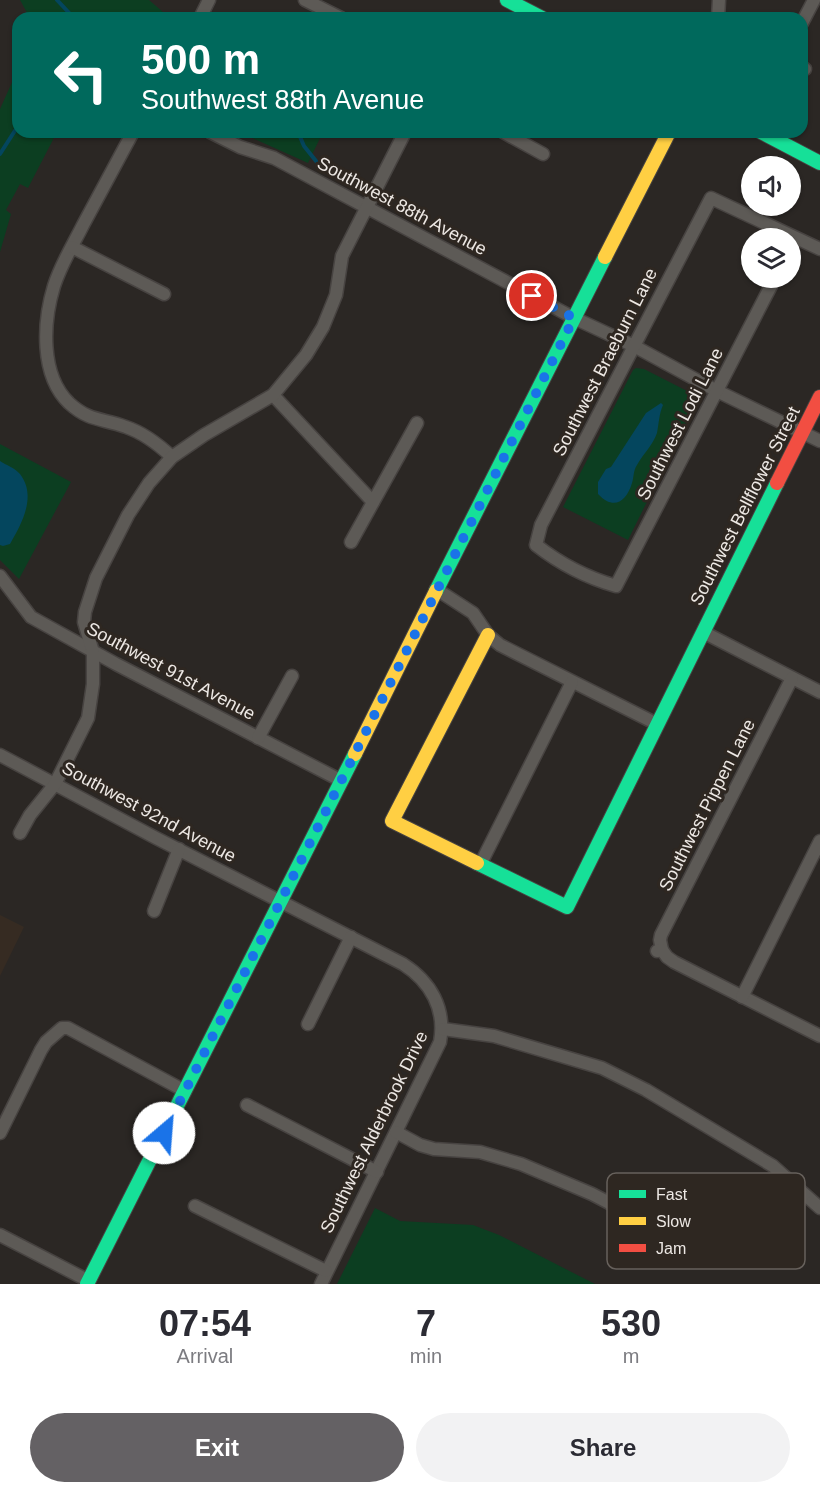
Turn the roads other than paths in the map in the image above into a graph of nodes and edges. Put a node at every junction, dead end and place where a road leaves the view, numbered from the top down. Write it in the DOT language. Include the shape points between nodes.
graph roads {
  1 [pos="305,0"];
  2 [pos="507,0"];
  3 [pos="329,12"];
  4 [pos="530,12"];
  5 [pos="129,138"];
  6 [pos="222,138"];
  7 [pos="402,138"];
  8 [pos="514,138"];
  9 [pos="666,138"];
  10 [pos="772,138"];
  11 [pos="543,154"];
  12 [pos="820,163"];
  13 [pos="366,207"];
  14 [pos="766,228"];
  15 [pos="801,245"];
  16 [pos="72,247"];
  17 [pos="820,249"];
  18 [pos="771,288"];
  19 [pos="164,294"];
  20 [pos="574,318"];
  21 [pos="634,346"];
  22 [pos="717,391"];
  23 [pos="273,395"];
  24 [pos="820,397"];
  25 [pos="417,423"];
  26 [pos="803,432"];
  27 [pos="820,441"];
  28 [pos="172,457"];
  29 [pos="373,502"];
  30 [pos="351,542"];
  31 [pos="0,576"];
  32 [pos="616,586"];
  33 [pos="436,589"];
  34 [pos="703,632"];
  35 [pos="488,634"];
  36 [pos="93,652"];
  37 [pos="292,676"];
  38 [pos="792,678"];
  39 [pos="572,682"];
  40 [pos="820,692"];
  41 [pos="657,724"];
  42 [pos="258,738"];
  43 [pos="0,754"];
  44 [pos="340,780"];
  45 [pos="55,784"];
  46 [pos="20,833"];
  47 [pos="820,842"];
  48 [pos="180,849"];
  49 [pos="480,865"];
  50 [pos="281,901"];
  51 [pos="154,911"];
  52 [pos="351,938"];
  53 [pos="741,997"];
  54 [pos="308,1024"];
  55 [pos="443,1029"];
  56 [pos="820,1036"];
  57 [pos="185,1091"];
  58 [pos="247,1105"];
  59 [pos="396,1132"];
  60 [pos="0,1133"];
  61 [pos="376,1172"];
  62 [pos="780,1173"];
  63 [pos="805,1195"];
  64 [pos="607,1202"];
  65 [pos="195,1206"];
  66 [pos="820,1208"];
  67 [pos="0,1235"];
  68 [pos="326,1271"];
  69 [pos="88,1283"];
  70 [pos="321,1284"];
  1 -- 3 [label="street"];
  2 -- 4 [label="street"];
  5 -- 16 [label="street"];
  6 -- 13 [label="street, Southwest 88th Avenue" via="274,158"];
  7 -- 13 [label="street"];
  8 -- 11 [label="street"];
  9 -- 20 [label="street"];
  10 -- 12 [label="street"];
  13 -- 20 [label="street, Southwest 88th Avenue"];
  13 -- 23 [label="street" via="342,256 336,295 323,327"];
  14 -- 21 [label="street, Southwest Braeburn Lane" via="711,198"];
  15 -- 17 [label="street"];
  16 -- 19 [label="street"];
  16 -- 28 [label="street" via="60,269 47,315 47,361 57,389 88,417 136,431"];
  18 -- 22 [label="street, Southwest Lodi Lane"];
  20 -- 21 [label="street, Southwest 88th Avenue"];
  20 -- 33 [label="street"];
  21 -- 22 [label="street, Southwest 88th Avenue"];
  21 -- 32 [label="street, Southwest Braeburn Lane" via="542,525 536,545 598,581"];
  22 -- 26 [label="street, Southwest 88th Avenue"];
  22 -- 32 [label="street, Southwest Lodi Lane"];
  23 -- 28 [label="street"];
  23 -- 29 [label="street"];
  24 -- 26 [label="street, Southwest Bellflower Street"];
  25 -- 29 [label="street"];
  26 -- 27 [label="street, Southwest 88th Avenue"];
  26 -- 34 [label="street, Southwest Bellflower Street"];
  28 -- 36 [label="street" via="128,515 96,578 84,622"];
  29 -- 30 [label="street"];
  31 -- 36 [label="street, Southwest 91st Avenue" via="31,617"];
  33 -- 35 [label="street" via="473,613"];
  33 -- 44 [label="street"];
  34 -- 38 [label="street"];
  34 -- 41 [label="street, Southwest Bellflower Street"];
  35 -- 39 [label="street" via="500,645"];
  35 -- 49 [label="street" via="392,821"];
  36 -- 42 [label="street, Southwest 91st Avenue"];
  36 -- 45 [label="street" via="88,718"];
  37 -- 42 [label="street"];
  38 -- 40 [label="street"];
  38 -- 53 [label="street, Southwest Pippen Lane" via="660,940 659,951 674,962"];
  39 -- 41 [label="street"];
  39 -- 49 [label="street"];
  41 -- 49 [label="street" via="567,907"];
  42 -- 44 [label="street, Southwest 91st Avenue"];
  43 -- 45 [label="street, Southwest 92nd Avenue"];
  44 -- 50 [label="street"];
  45 -- 46 [label="street"];
  45 -- 48 [label="street, Southwest 92nd Avenue"];
  47 -- 53 [label="street"];
  48 -- 50 [label="street, Southwest 92nd Avenue"];
  48 -- 51 [label="street"];
  50 -- 52 [label="street, Southwest Alderbrook Drive"];
  50 -- 57 [label="street"];
  52 -- 54 [label="street"];
  52 -- 55 [label="street, Southwest Alderbrook Drive" via="403,964 421,978 434,995"];
  53 -- 56 [label="street"];
  55 -- 59 [label="street, Southwest Alderbrook Drive" via="434,1056"];
  55 -- 62 [label="street" via="494,1036 602,1068 734,1141"];
  57 -- 60 [label="street" via="62,1028 46,1042"];
  57 -- 69 [label="street"];
  58 -- 61 [label="street"];
  59 -- 61 [label="street, Southwest Alderbrook Drive"];
  59 -- 64 [label="street" via="434,1149 480,1152 521,1164"];
  61 -- 68 [label="street, Southwest Alderbrook Drive"];
  63 -- 66 [label="street"];
  65 -- 68 [label="street"];
  67 -- 69 [label="street"];
  68 -- 70 [label="street, Southwest Alderbrook Drive"];
}
